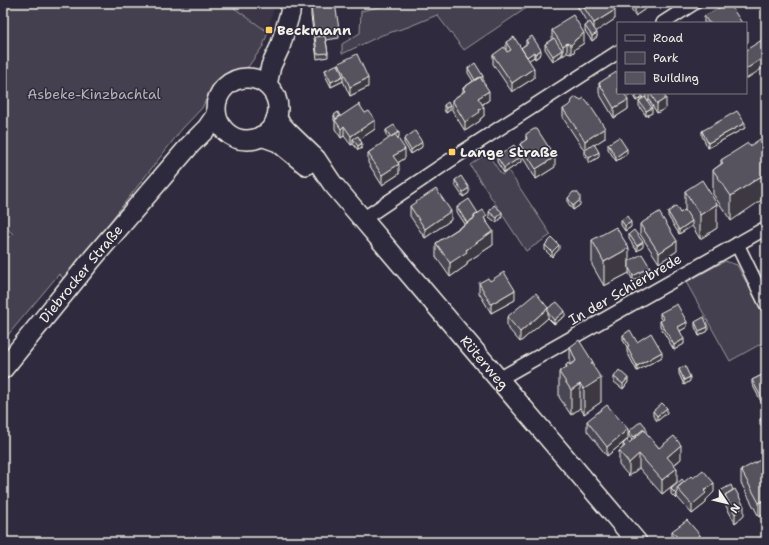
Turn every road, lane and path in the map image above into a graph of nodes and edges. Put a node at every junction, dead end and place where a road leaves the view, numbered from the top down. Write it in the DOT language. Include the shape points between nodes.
graph roads {
  1 [pos="287,3"];
  2 [pos="291,3"];
  3 [pos="694,3"];
  4 [pos="665,22"];
  5 [pos="617,53"];
  6 [pos="258,82"];
  7 [pos="216,115"];
  8 [pos="276,119"];
  9 [pos="228,134"];
  10 [pos="261,136"];
  11 [pos="161,180"];
  12 [pos="332,183"];
  13 [pos="363,219"];
  14 [pos="766,228"];
  15 [pos="737,244"];
  16 [pos="766,304"];
  17 [pos="3,369"];
  18 [pos="499,379"];
  19 [pos="637,542"];
  1 -- 6 [label="main road" via="260,61"];
  2 -- 6 [label="main road" via="280,47 271,66"];
  3 -- 4 [label="street"];
  5 -- 13 [label="street"];
  6 -- 7 [label="main road" via="238,79 228,84 216,103"];
  6 -- 8 [label="main road" via="274,95 278,106"];
  7 -- 9 [label="main road" via="220,126"];
  7 -- 11 [label="main road, Diebrocker Straße"];
  8 -- 10 [label="main road" via="270,129"];
  8 -- 12 [label="main road, Rüterweg" via="316,159"];
  9 -- 10 [label="main road" via="245,140"];
  9 -- 11 [label="main road, Diebrocker Straße" via="214,141"];
  10 -- 12 [label="main road, Rüterweg" via="278,142"];
  11 -- 17 [label="main road, Diebrocker Straße" via="93,258"];
  12 -- 13 [label="main road, Rüterweg"];
  13 -- 18 [label="main road, Rüterweg"];
  14 -- 15 [label="street, In der Schierbrede"];
  15 -- 16 [label="street"];
  15 -- 18 [label="street, In der Schierbrede"];
  18 -- 19 [label="main road, Rüterweg"];
}
